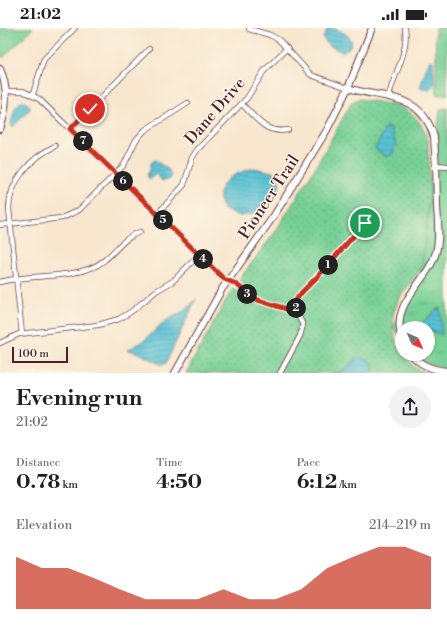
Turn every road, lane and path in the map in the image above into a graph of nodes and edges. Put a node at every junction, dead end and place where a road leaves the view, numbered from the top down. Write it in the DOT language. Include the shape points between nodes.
graph roads {
  1 [pos="75,28"];
  2 [pos="372,28"];
  3 [pos="405,28"];
  4 [pos="250,29"];
  5 [pos="287,48"];
  6 [pos="150,49"];
  7 [pos="0,68"];
  8 [pos="348,88"];
  9 [pos="6,91"];
  10 [pos="33,94"];
  11 [pos="389,96"];
  12 [pos="188,103"];
  13 [pos="242,104"];
  14 [pos="0,129"];
  15 [pos="70,129"];
  16 [pos="288,130"];
  17 [pos="55,146"];
  18 [pos="436,165"];
  19 [pos="447,166"];
  20 [pos="116,173"];
  21 [pos="157,214"];
  22 [pos="374,220"];
  23 [pos="11,224"];
  24 [pos="0,225"];
  25 [pos="140,232"];
  26 [pos="199,255"];
  27 [pos="18,279"];
  28 [pos="228,280"];
  29 [pos="0,282"];
  30 [pos="296,312"];
  31 [pos="400,321"];
  32 [pos="22,334"];
  33 [pos="0,343"];
  34 [pos="420,361"];
  35 [pos="447,371"];
  36 [pos="175,373"];
  37 [pos="280,373"];
  1 -- 10 [label="street" via="44,59"];
  2 -- 8 [label="street, Pioneer Trail"];
  3 -- 11 [label="street" via="406,47 393,78"];
  4 -- 5 [label="street" via="275,37"];
  5 -- 8 [label="street" via="312,75"];
  5 -- 13 [label="street, Dane Drive" via="264,71"];
  6 -- 15 [label="street"];
  7 -- 9 [label="street"];
  8 -- 11 [label="street"];
  8 -- 28 [label="street, Pioneer Trail" via="327,130 282,204"];
  9 -- 10 [label="street"];
  9 -- 14 [label="street" via="6,110"];
  10 -- 15 [label="street"];
  11 -- 18 [label="street" via="403,99 413,105 428,121 434,137"];
  12 -- 20 [label="street" via="144,130 136,140 127,162"];
  13 -- 16 [label="street" via="270,130"];
  13 -- 21 [label="street, Dane Drive" via="197,150 184,185"];
  15 -- 20 [label="street"];
  17 -- 23 [label="street" via="43,152 16,180 9,203"];
  18 -- 19 [label="street"];
  18 -- 31 [label="street" via="436,252 429,268 401,310"];
  20 -- 21 [label="street"];
  20 -- 23 [label="street" via="73,214 62,218"];
  21 -- 26 [label="street"];
  22 -- 30 [label="street" via="362,225 302,292 296,300"];
  23 -- 24 [label="street"];
  23 -- 27 [label="street"];
  25 -- 27 [label="street" via="131,236 107,259 91,268"];
  26 -- 28 [label="street"];
  26 -- 32 [label="street" via="173,282 156,291 119,319 98,325"];
  27 -- 29 [label="street"];
  27 -- 32 [label="street"];
  28 -- 30 [label="street" via="258,300"];
  28 -- 36 [label="street, Pioneer Trail"];
  30 -- 37 [label="street" via="303,325"];
  32 -- 33 [label="street"];
  34 -- 35 [label="street" via="426,366"];
}
